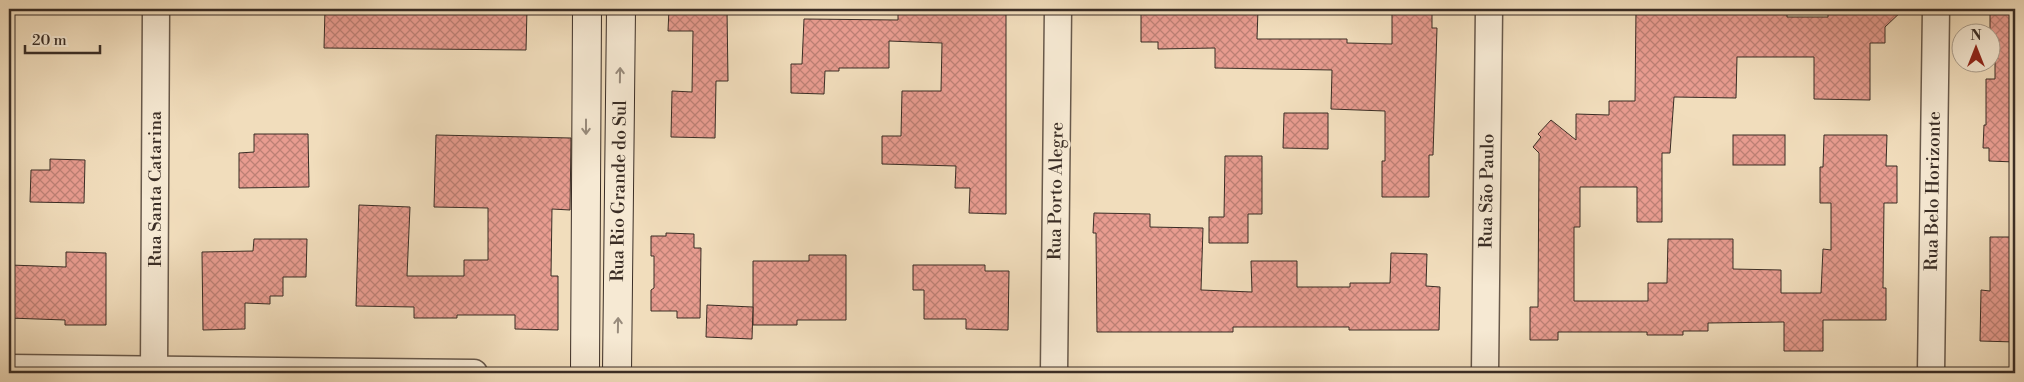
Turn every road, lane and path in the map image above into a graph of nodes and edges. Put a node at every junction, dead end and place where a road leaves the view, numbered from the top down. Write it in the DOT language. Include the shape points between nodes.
graph roads {
  1 [pos="156,9"];
  2 [pos="587,9"];
  3 [pos="621,9"];
  4 [pos="1058,9"];
  5 [pos="1489,9"];
  6 [pos="1936,9"];
  7 [pos="9,368"];
  8 [pos="154,370"];
  9 [pos="474,373"];
  10 [pos="585,373"];
  11 [pos="617,373"];
  12 [pos="1054,373"];
  13 [pos="1485,373"];
  14 [pos="1931,373"];
  1 -- 8 [label="street, Rua Santa Catarina"];
  2 -- 10 [label="street, Rua Rio Grande do Sul, one-way"];
  11 -- 3 [label="street, Rua Rio Grande do Sul, one-way"];
  4 -- 12 [label="street, Rua Porto Alegre"];
  5 -- 13 [label="street, Rua São Paulo"];
  6 -- 14 [label="street, Rua Belo Horizonte"];
  7 -- 8 [label="street"];
  8 -- 9 [label="street"];
}
